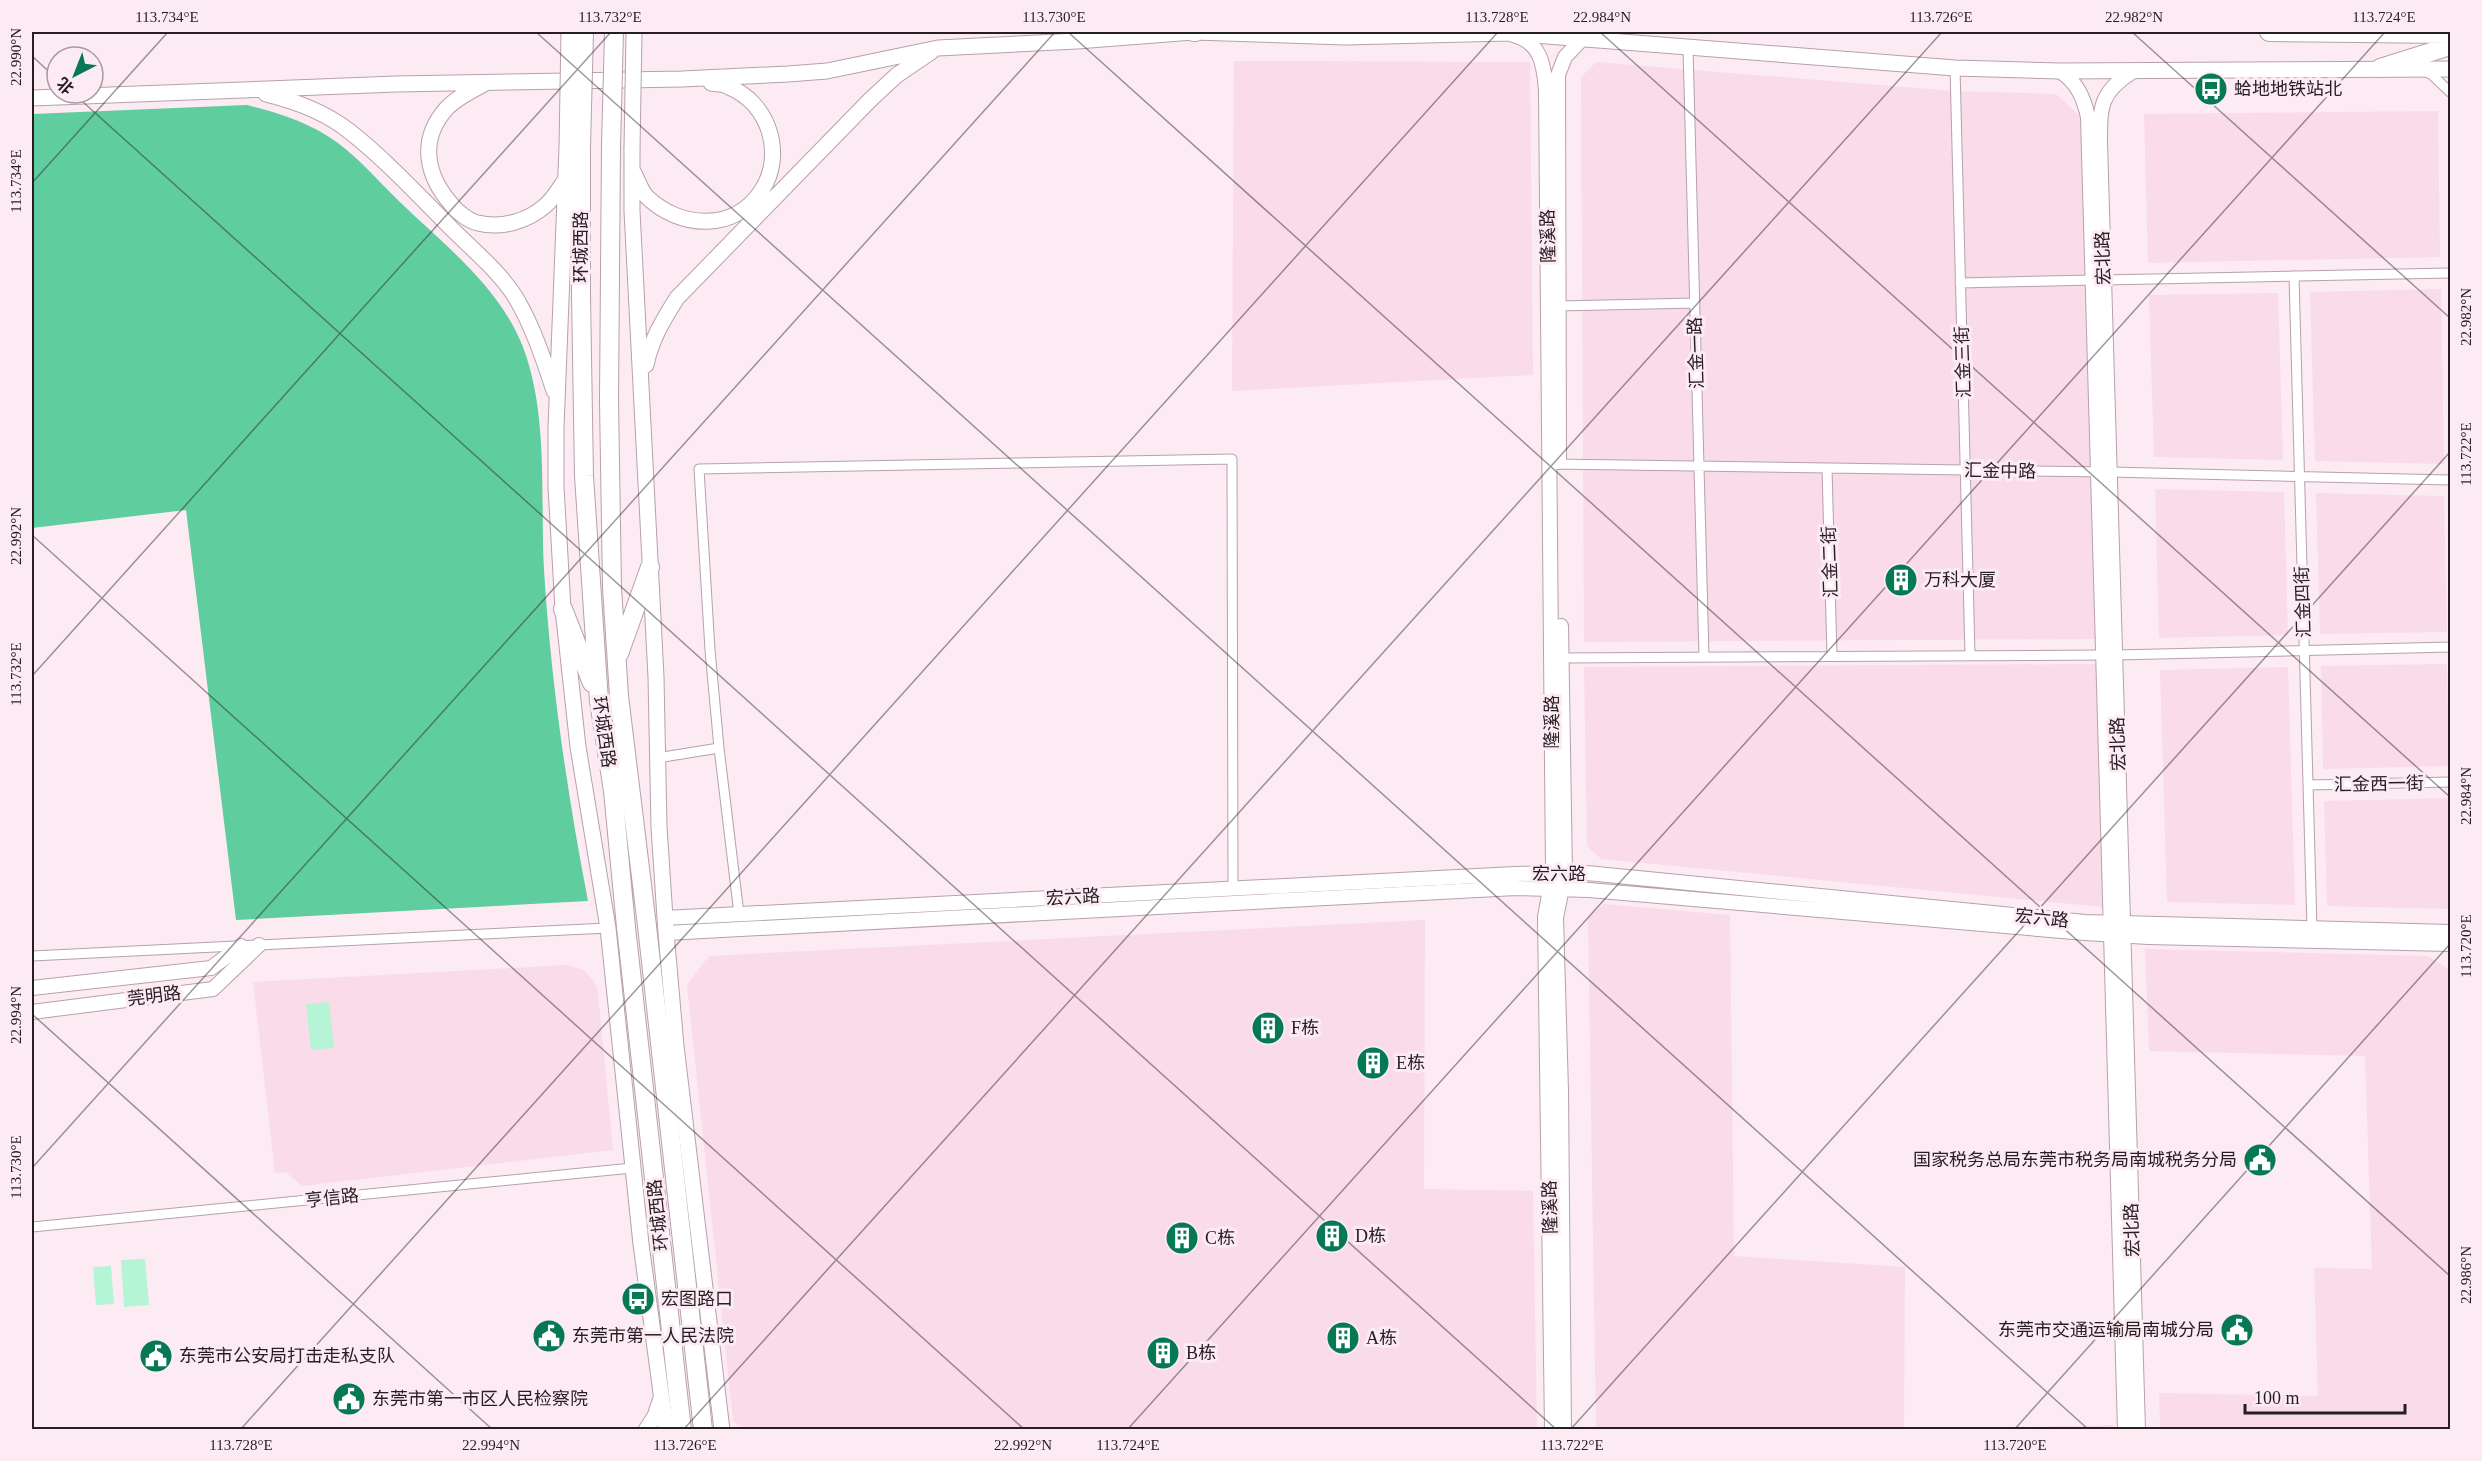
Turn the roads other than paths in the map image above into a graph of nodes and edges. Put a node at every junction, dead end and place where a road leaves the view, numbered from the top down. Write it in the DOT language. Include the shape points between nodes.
graph roads {
  1 [pos="569,32"];
  2 [pos="584,32"];
  3 [pos="614,32"];
  4 [pos="634,32"];
  5 [pos="1195,32"];
  6 [pos="2269,32"];
  7 [pos="1508,33"];
  8 [pos="2451,34"];
  9 [pos="1583,38"];
  10 [pos="2451,46"];
  11 [pos="938,48"];
  12 [pos="1688,48"];
  13 [pos="1954,68"];
  14 [pos="2380,69"];
  15 [pos="2414,69"];
  16 [pos="2451,69"];
  17 [pos="2059,71"];
  18 [pos="2132,72"];
  19 [pos="694,79"];
  20 [pos="488,82"];
  21 [pos="249,89"];
  22 [pos="2451,92"];
  23 [pos="32,98"];
  24 [pos="574,146"];
  25 [pos="632,169"];
  26 [pos="566,179"];
  27 [pos="2451,273"];
  28 [pos="2294,276"];
  29 [pos="2098,280"];
  30 [pos="1960,283"];
  31 [pos="1695,303"];
  32 [pos="1559,306"];
  33 [pos="642,383"];
  34 [pos="557,402"];
  35 [pos="1555,464"];
  36 [pos="1699,466"];
  37 [pos="1827,468"];
  38 [pos="1966,470"];
  39 [pos="2104,472"];
  40 [pos="2299,477"];
  41 [pos="2451,480"];
  42 [pos="650,567"];
  43 [pos="563,609"];
  44 [pos="2451,647"];
  45 [pos="2304,651"];
  46 [pos="2110,655"];
  47 [pos="1832,656"];
  48 [pos="1970,656"];
  49 [pos="1704,657"];
  50 [pos="1562,658"];
  51 [pos="617,662"];
  52 [pos="599,701"];
  53 [pos="719,748"];
  54 [pos="657,758"];
  55 [pos="2451,782"];
  56 [pos="2308,785"];
  57 [pos="1559,873"];
  58 [pos="1233,888"];
  59 [pos="1556,889"];
  60 [pos="739,914"];
  61 [pos="666,925"];
  62 [pos="608,928"];
  63 [pos="2117,929"];
  64 [pos="2312,929"];
  65 [pos="2451,932"];
  66 [pos="2451,944"];
  67 [pos="260,945"];
  68 [pos="241,946"];
  69 [pos="32,956"];
  70 [pos="32,988"];
  71 [pos="32,1012"];
  72 [pos="632,1168"];
  73 [pos="32,1227"];
  74 [pos="662,1392"];
  75 [pos="646,1430"];
  76 [pos="666,1430"];
  77 [pos="682,1430"];
  78 [pos="703,1430"];
  79 [pos="722,1430"];
  80 [pos="1552,1430"];
  81 [pos="1564,1430"];
  82 [pos="2125,1430"];
  83 [pos="2138,1430"];
  1 -- 24 [label="main road, bridge"];
  2 -- 24 [label="highway, 环城西路, bridge"];
  3 -- 51 [label="highway, 环城西路, bridge" via="609,400"];
  4 -- 25 [label="main road, bridge"];
  5 -- 7 [label="main road" via="1346,37"];
  5 -- 11 [label="main road"];
  6 -- 8 [label="highway"];
  7 -- 9 [label="main road"];
  7 -- 35 [label="street, 隆溪路" via="1532,44 1540,56 1545,79"];
  9 -- 12 [label="main road"];
  9 -- 32 [label="street, 隆溪路" via="1565,57 1558,75"];
  10 -- 14 [label="highway"];
  11 -- 19 [label="main road" via="828,71"];
  11 -- 33 [label="main road" via="904,70 870,100 677,298 649,348"];
  12 -- 13 [label="main road"];
  12 -- 31 [label="street, 汇金一路"];
  13 -- 17 [label="main road"];
  13 -- 30 [label="street, 汇金三街"];
  14 -- 15 [label="main road"];
  14 -- 18 [label="main road"];
  15 -- 16 [label="main road"];
  15 -- 22 [label="street" via="2431,74"];
  17 -- 18 [label="main road"];
  17 -- 29 [label="street, 宏北路" via="2079,90 2088,117"];
  18 -- 29 [label="street, 宏北路" via="2107,93 2100,116"];
  19 -- 20 [label="main road"];
  19 -- 25 [label="main road" via="729,87 751,100 765,117 773,139 772,165 762,190 746,208 721,221 697,222 672,216 646,196"];
  20 -- 21 [label="main road"];
  20 -- 26 [label="main road" via="462,96 436,124 429,146 429,166 439,191 456,210 476,223 502,225 523,220 547,204"];
  21 -- 23 [label="main road"];
  21 -- 34 [label="main road" via="287,99 348,130 488,264 516,297 534,333"];
  24 -- 26 [label="main road"];
  24 -- 52 [label="highway, 环城西路" via="584,476"];
  25 -- 33 [label="main road"];
  26 -- 34 [label="main road"];
  27 -- 28 [label="street"];
  28 -- 29 [label="street"];
  28 -- 40 [label="street, 汇金四街"];
  29 -- 30 [label="street"];
  29 -- 39 [label="street, 宏北路"];
  30 -- 38 [label="street, 汇金三街"];
  31 -- 32 [label="street"];
  31 -- 36 [label="street, 汇金一路"];
  32 -- 35 [label="street, 隆溪路"];
  33 -- 42 [label="main road"];
  34 -- 43 [label="main road" via="556,487"];
  35 -- 36 [label="street, 汇金中路"];
  35 -- 50 [label="street, 隆溪路"];
  35 -- 57 [label="street, 隆溪路"];
  36 -- 37 [label="street, 汇金中路"];
  36 -- 49 [label="street, 汇金一路"];
  37 -- 38 [label="street, 汇金中路"];
  37 -- 47 [label="street, 汇金二街"];
  38 -- 39 [label="street, 汇金中路"];
  38 -- 48 [label="street, 汇金三街"];
  39 -- 40 [label="street, 汇金中路"];
  39 -- 46 [label="street, 宏北路"];
  40 -- 41 [label="street, 汇金中路"];
  40 -- 45 [label="street, 汇金四街"];
  42 -- 51 [label="highway"];
  42 -- 54 [label="main road"];
  43 -- 52 [label="highway"];
  43 -- 62 [label="main road" via="578,747"];
  44 -- 45 [label="street"];
  45 -- 46 [label="street"];
  45 -- 56 [label="street, 汇金四街"];
  46 -- 48 [label="street"];
  46 -- 63 [label="street, 宏北路"];
  47 -- 48 [label="street"];
  47 -- 49 [label="street"];
  49 -- 50 [label="street"];
  50 -- 57 [label="street, 隆溪路"];
  51 -- 78 [label="highway, 环城西路"];
  52 -- 77 [label="highway, 环城西路" via="613,791"];
  53 -- 54 [label="street"];
  53 -- 58 [label="street" via="699,469 1232,459"];
  53 -- 60 [label="street"];
  54 -- 61 [label="main road"];
  55 -- 56 [label="street, 汇金西一街"];
  56 -- 64 [label="street, 汇金四街"];
  57 -- 58 [label="street, 宏六路"];
  57 -- 59 [label="street, 隆溪路"];
  57 -- 63 [label="street, 宏六路"];
  58 -- 60 [label="street, 宏六路"];
  59 -- 61 [label="street, 宏六路"];
  59 -- 63 [label="street, 宏六路"];
  59 -- 80 [label="street, 隆溪路" via="1545,917"];
  59 -- 81 [label="street, 隆溪路"];
  60 -- 61 [label="street, 宏六路"];
  61 -- 79 [label="main road" via="676,1046"];
  62 -- 67 [label="street"];
  62 -- 72 [label="main road"];
  63 -- 64 [label="street, 宏六路"];
  63 -- 66 [label="street, 宏六路"];
  63 -- 82 [label="street, 宏北路"];
  63 -- 83 [label="street, 宏北路"];
  64 -- 65 [label="street, 宏六路"];
  67 -- 68 [label="street"];
  67 -- 71 [label="street, 莞明路" via="213,989"];
  68 -- 69 [label="street"];
  68 -- 70 [label="street, 莞明路" via="211,968"];
  72 -- 73 [label="street, 亨信路"];
  72 -- 74 [label="main road"];
  74 -- 75 [label="main road"];
  74 -- 76 [label="main road"];
}
